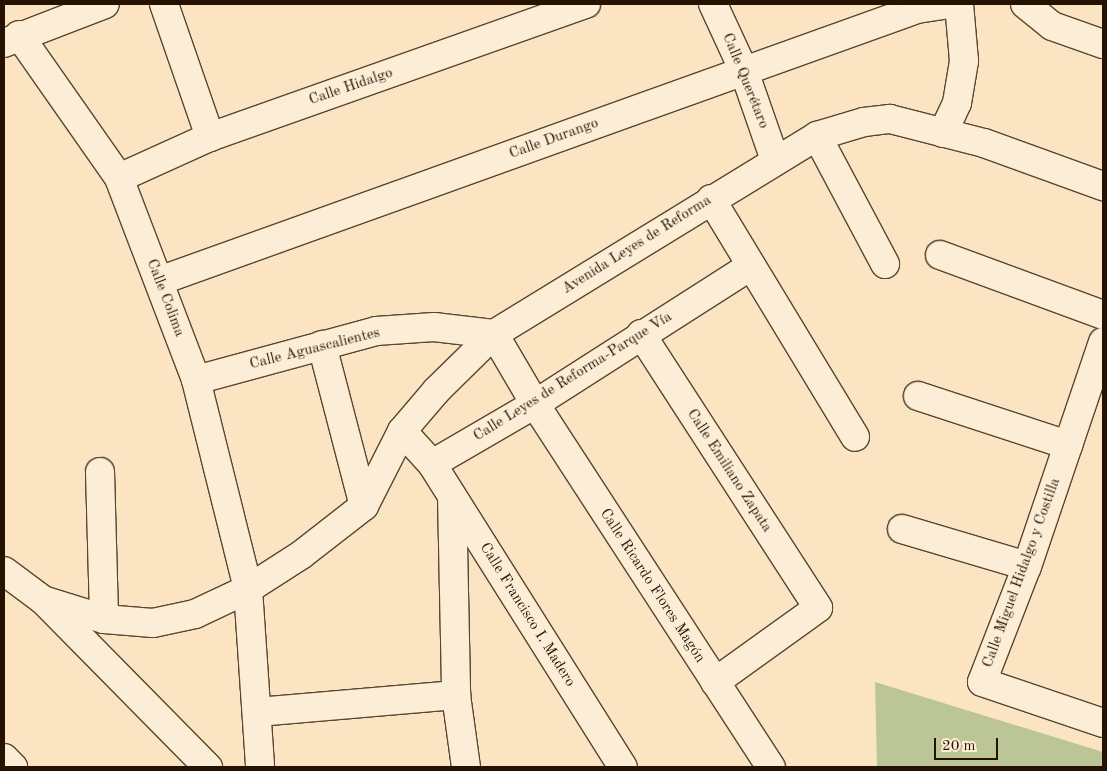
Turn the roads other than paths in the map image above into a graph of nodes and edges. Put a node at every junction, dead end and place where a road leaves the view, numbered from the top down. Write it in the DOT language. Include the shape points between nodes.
graph roads {
  1 [pos="105,4"];
  2 [pos="164,4"];
  3 [pos="586,4"];
  4 [pos="713,4"];
  5 [pos="950,4"];
  6 [pos="959,4"];
  7 [pos="1025,4"];
  8 [pos="11,39"];
  9 [pos="1103,44"];
  10 [pos="744,71"];
  11 [pos="943,133"];
  12 [pos="817,136"];
  13 [pos="210,137"];
  14 [pos="776,160"];
  15 [pos="118,178"];
  16 [pos="1103,186"];
  17 [pos="711,199"];
  18 [pos="940,255"];
  19 [pos="885,264"];
  20 [pos="751,266"];
  21 [pos="159,281"];
  22 [pos="1103,315"];
  23 [pos="494,334"];
  24 [pos="641,334"];
  25 [pos="1103,342"];
  26 [pos="322,345"];
  27 [pos="196,380"];
  28 [pos="918,396"];
  29 [pos="534,404"];
  30 [pos="402,431"];
  31 [pos="855,437"];
  32 [pos="1068,445"];
  33 [pos="432,464"];
  34 [pos="100,472"];
  35 [pos="452,496"];
  36 [pos="364,506"];
  37 [pos="902,530"];
  38 [pos="1027,566"];
  39 [pos="4,571"];
  40 [pos="248,589"];
  41 [pos="43,600"];
  42 [pos="104,619"];
  43 [pos="714,682"];
  44 [pos="456,695"];
  45 [pos="257,712"];
  46 [pos="1103,723"];
  47 [pos="4,758"];
  48 [pos="13,767"];
  49 [pos="208,767"];
  50 [pos="260,767"];
  51 [pos="466,767"];
  52 [pos="623,767"];
  53 [pos="771,767"];
  1 -- 8 [label="street"];
  2 -- 13 [label="street"];
  3 -- 13 [label="street, Calle Hidalgo"];
  4 -- 10 [label="street, Calle Querétaro"];
  5 -- 10 [label="street, Calle Durango" via="917,9"];
  6 -- 11 [label="street" via="964,62 956,103"];
  7 -- 9 [label="street" via="1052,26"];
  8 -- 15 [label="street, Calle Colima"];
  10 -- 14 [label="street, Calle Querétaro"];
  10 -- 21 [label="street, Calle Durango"];
  11 -- 12 [label="street, Avenida Leyes de Reforma" via="890,119 864,122"];
  11 -- 16 [label="street, Avenida Leyes de Reforma"];
  12 -- 14 [label="street, Avenida Leyes de Reforma"];
  12 -- 19 [label="street"];
  13 -- 15 [label="street, Calle Hidalgo"];
  14 -- 17 [label="street, Avenida Leyes de Reforma"];
  15 -- 21 [label="street, Calle Colima"];
  17 -- 20 [label="street"];
  17 -- 23 [label="street, Avenida Leyes de Reforma"];
  18 -- 22 [label="street"];
  20 -- 24 [label="street, Calle Leyes de Reforma-Parque Vía"];
  20 -- 31 [label="street"];
  21 -- 27 [label="street, Calle Colima"];
  23 -- 26 [label="street, Calle Aguascalientes" via="434,326 376,331"];
  23 -- 29 [label="street, Calle Ricardo Flores Magón"];
  23 -- 30 [label="street, Avenida Leyes de Reforma" via="437,390"];
  24 -- 29 [label="street, Calle Leyes de Reforma-Parque Vía"];
  24 -- 43 [label="street, Calle Emiliano Zapata" via="818,608"];
  25 -- 32 [label="street, Calle Miguel Hidalgo y Costilla"];
  26 -- 27 [label="street, Calle Aguascalientes"];
  26 -- 36 [label="street"];
  27 -- 40 [label="street, Calle Colima"];
  28 -- 32 [label="street"];
  29 -- 33 [label="street, Calle Leyes de Reforma-Parque Vía"];
  29 -- 43 [label="street, Calle Ricardo Flores Magón"];
  30 -- 33 [label="street"];
  30 -- 36 [label="street, Avenida Leyes de Reforma"];
  32 -- 38 [label="street, Calle Miguel Hidalgo y Costilla"];
  33 -- 35 [label="street, Calle Francisco I. Madero"];
  34 -- 42 [label="street"];
  35 -- 44 [label="street"];
  35 -- 52 [label="street, Calle Francisco I. Madero"];
  36 -- 40 [label="street" via="301,555"];
  37 -- 38 [label="street"];
  38 -- 46 [label="street, Calle Miguel Hidalgo y Costilla" via="982,682"];
  39 -- 41 [label="street"];
  40 -- 42 [label="street" via="195,614 153,623"];
  40 -- 45 [label="street, Calle Colima"];
  41 -- 42 [label="street"];
  41 -- 49 [label="street"];
  43 -- 53 [label="street, Calle Ricardo Flores Magón"];
  44 -- 45 [label="street"];
  44 -- 51 [label="street"];
  45 -- 50 [label="street, Calle Colima"];
  47 -- 48 [label="street"];
}
